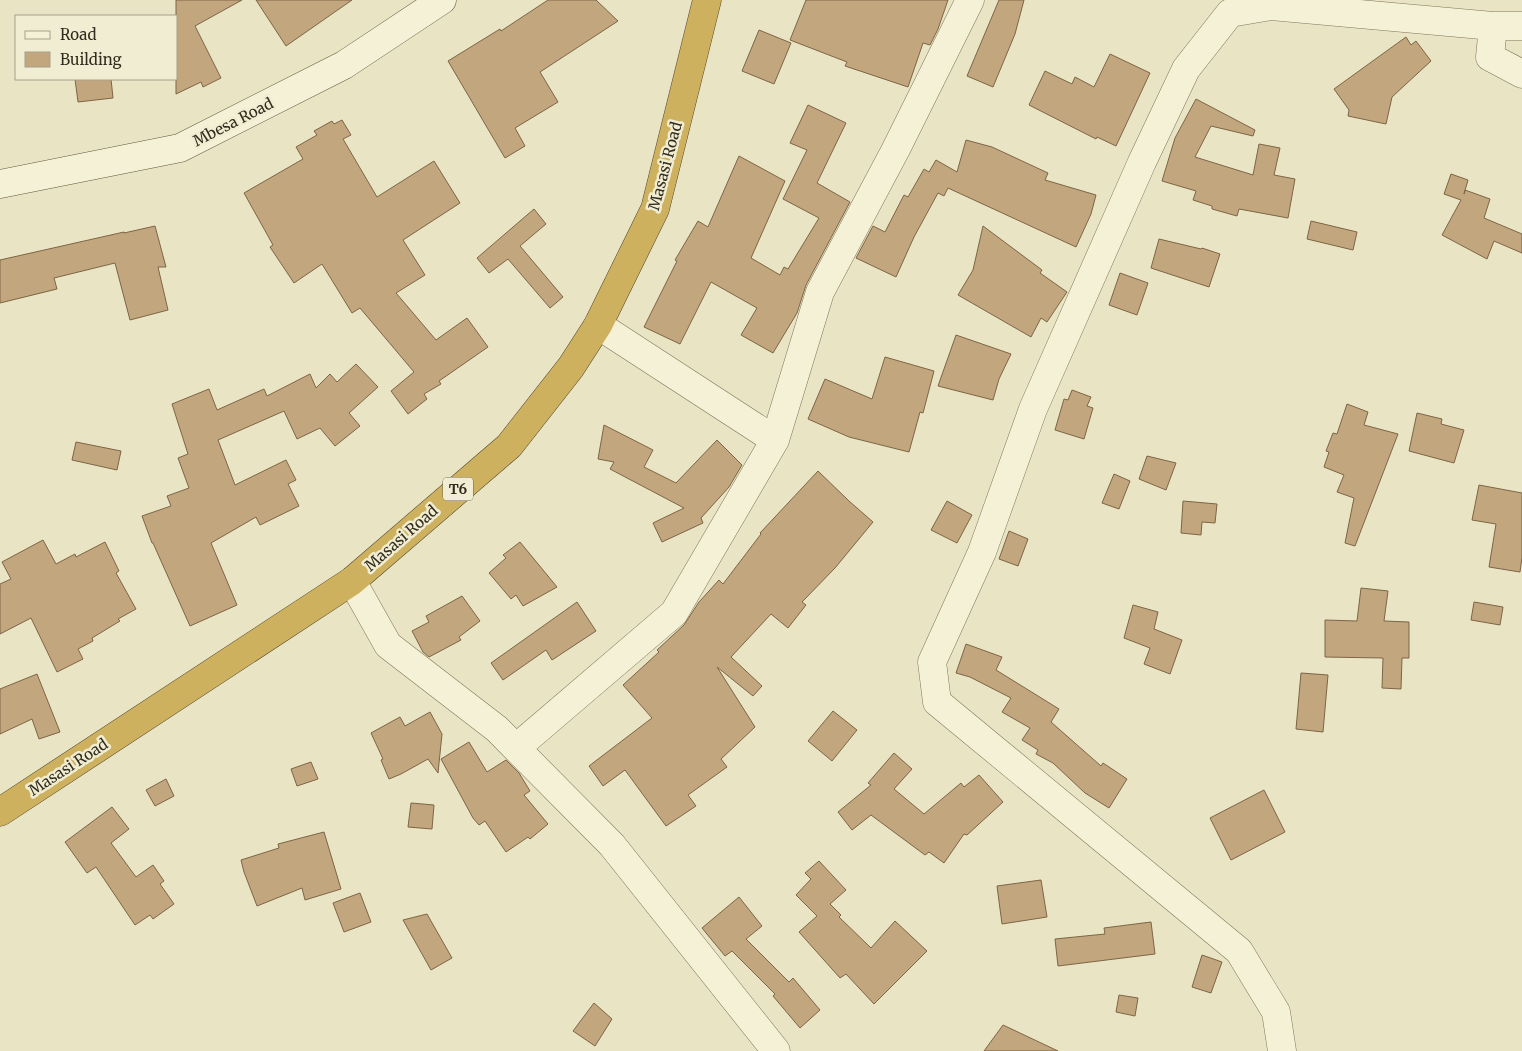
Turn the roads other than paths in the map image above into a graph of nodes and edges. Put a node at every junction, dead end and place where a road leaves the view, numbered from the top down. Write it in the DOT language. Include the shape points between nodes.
graph roads {
  1 [pos="442,0"];
  2 [pos="707,0"];
  3 [pos="970,0"];
  4 [pos="1493,26"];
  5 [pos="1522,26"];
  6 [pos="1522,74"];
  7 [pos="0,184"];
  8 [pos="598,325"];
  9 [pos="775,440"];
  10 [pos="352,581"];
  11 [pos="516,748"];
  12 [pos="0,812"];
  13 [pos="776,1051"];
  14 [pos="1282,1051"];
  1 -- 7 [label="street, Mbesa Road" via="344,65 180,148"];
  2 -- 8 [label="highway, Masasi Road / T6" via="655,209"];
  3 -- 9 [label="street" via="820,292"];
  4 -- 5 [label="street"];
  4 -- 6 [label="street" via="1490,57"];
  4 -- 14 [label="street" via="1271,6 1230,13 1186,69 1142,162 1033,409 982,552 932,662 937,702 1239,951 1276,1012"];
  8 -- 9 [label="street"];
  8 -- 10 [label="highway, Masasi Road / T6" via="571,367 509,446"];
  9 -- 11 [label="street" via="674,613"];
  10 -- 11 [label="street" via="388,645 497,729"];
  10 -- 12 [label="highway, Masasi Road / T6"];
  11 -- 13 [label="street" via="612,845"];
}
